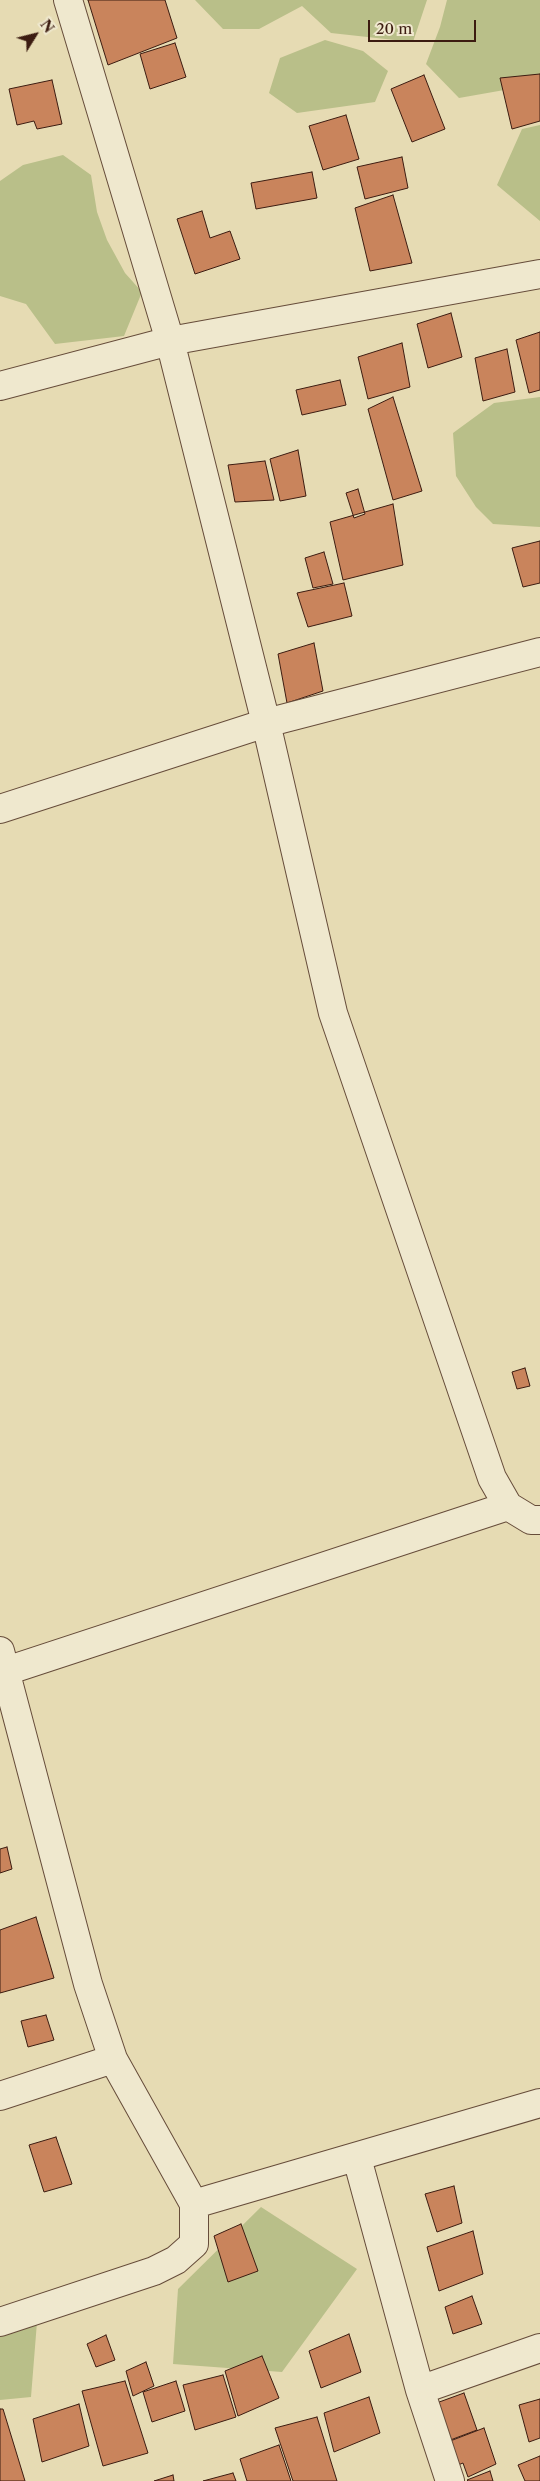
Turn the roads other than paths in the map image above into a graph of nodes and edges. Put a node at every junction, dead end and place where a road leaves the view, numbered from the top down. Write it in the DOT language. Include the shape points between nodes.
graph roads {
  1 [pos="68,0"];
  2 [pos="540,274"];
  3 [pos="170,341"];
  4 [pos="0,386"];
  5 [pos="540,652"];
  6 [pos="266,723"];
  7 [pos="0,809"];
  8 [pos="508,1506"];
  9 [pos="540,1520"];
  10 [pos="2,1665"];
  11 [pos="113,2059"];
  12 [pos="0,2096"];
  13 [pos="540,2103"];
  14 [pos="357,2158"];
  15 [pos="194,2204"];
  16 [pos="0,2322"];
  17 [pos="540,2348"];
  18 [pos="420,2390"];
  19 [pos="450,2481"];
  1 -- 3 [label="street"];
  2 -- 3 [label="street"];
  3 -- 4 [label="street"];
  3 -- 6 [label="street"];
  5 -- 6 [label="street"];
  6 -- 7 [label="street"];
  6 -- 8 [label="street" via="333,1012 492,1478"];
  8 -- 9 [label="street" via="531,1520"];
  8 -- 10 [label="street"];
  10 -- 11 [label="street" via="88,1984"];
  11 -- 12 [label="street"];
  11 -- 15 [label="street"];
  13 -- 14 [label="street"];
  14 -- 15 [label="street"];
  14 -- 18 [label="street"];
  15 -- 16 [label="street" via="194,2244 176,2260 154,2271"];
  17 -- 18 [label="street"];
  18 -- 19 [label="street"];
}
